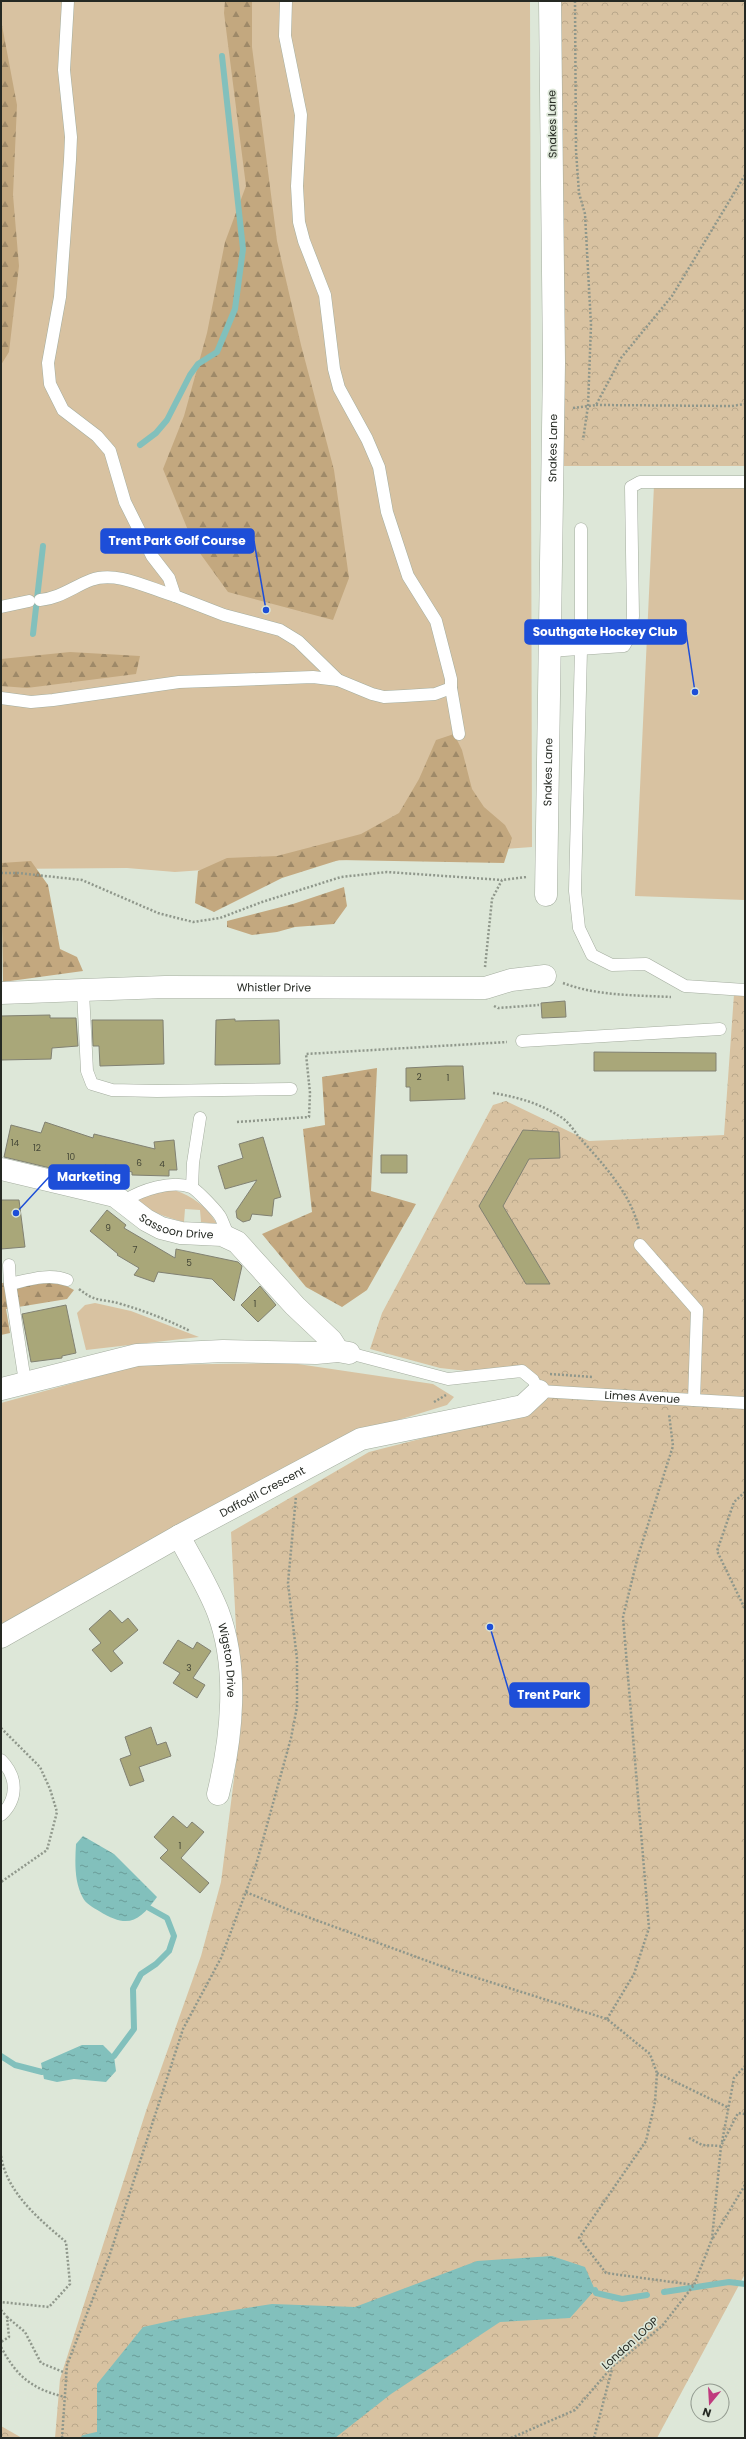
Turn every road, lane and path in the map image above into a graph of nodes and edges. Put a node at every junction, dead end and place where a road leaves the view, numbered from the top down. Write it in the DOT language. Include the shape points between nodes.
graph roads {
  1 [pos="68,1"];
  2 [pos="286,1"];
  3 [pos="550,1"];
  4 [pos="575,1"];
  5 [pos="745,175"];
  6 [pos="745,404"];
  7 [pos="596,405"];
  8 [pos="588,406"];
  9 [pos="552,411"];
  10 [pos="583,440"];
  11 [pos="745,482"];
  12 [pos="581,529"];
  13 [pos="175,596"];
  14 [pos="1,607"];
  15 [pos="581,650"];
  16 [pos="549,651"];
  17 [pos="338,680"];
  18 [pos="451,688"];
  19 [pos="1,698"];
  20 [pos="459,734"];
  21 [pos="1,873"];
  22 [pos="502,880"];
  23 [pos="546,886"];
  24 [pos="545,976"];
  25 [pos="485,988"];
  26 [pos="745,990"];
  27 [pos="83,992"];
  28 [pos="1,993"];
  29 [pos="674,997"];
  30 [pos="539,1005"];
  31 [pos="720,1029"];
  32 [pos="522,1041"];
  33 [pos="291,1090"];
  34 [pos="493,1093"];
  35 [pos="200,1118"];
  36 [pos="237,1122"];
  37 [pos="1,1169"];
  38 [pos="192,1188"];
  39 [pos="124,1201"];
  40 [pos="229,1238"];
  41 [pos="640,1245"];
  42 [pos="9,1265"];
  43 [pos="67,1280"];
  44 [pos="10,1284"];
  45 [pos="194,1333"];
  46 [pos="343,1352"];
  47 [pos="25,1382"];
  48 [pos="1,1389"];
  49 [pos="539,1391"];
  50 [pos="667,1398"];
  51 [pos="694,1400"];
  52 [pos="745,1403"];
  53 [pos="293,1475"];
  54 [pos="745,1492"];
  55 [pos="179,1536"];
  56 [pos="745,1609"];
  57 [pos="1,1637"];
  58 [pos="1,1728"];
  59 [pos="1,1760"];
  60 [pos="218,1794"];
  61 [pos="1,1815"];
  62 [pos="1,1882"];
  63 [pos="246,1892"];
  64 [pos="607,2019"];
  65 [pos="745,2066"];
  66 [pos="657,2073"];
  67 [pos="728,2108"];
  68 [pos="745,2114"];
  69 [pos="689,2138"];
  70 [pos="721,2146"];
  71 [pos="1,2156"];
  72 [pos="745,2186"];
  73 [pos="712,2239"];
  74 [pos="694,2285"];
  75 [pos="1,2302"];
  76 [pos="1,2310"];
  77 [pos="7,2317"];
  78 [pos="1,2342"];
  79 [pos="1,2347"];
  80 [pos="612,2367"];
  81 [pos="66,2374"];
  82 [pos="65,2397"];
  83 [pos="62,2438"];
  84 [pos="511,2438"];
  85 [pos="594,2438"];
  1 -- 13 [label="lane" via="64,70 71,137 70,160 60,297 48,363 50,384 63,410 97,436 110,451 125,502 152,556 169,578"];
  2 -- 18 [label="lane" via="285,36 301,115 299,222 325,295 334,369 339,388 379,467 387,512 408,576 436,621"];
  3 -- 9 [label="street, Snakes Lane" via="554,363"];
  4 -- 8 [label="path" via="576,151 579,193 585,214 591,325"];
  5 -- 7 [label="path" via="672,296 621,358"];
  6 -- 7 [label="path"];
  7 -- 8 [label="path"];
  8 -- 9 [label="path"];
  8 -- 10 [label="path"];
  9 -- 16 [label="street, Snakes Lane"];
  11 -- 15 [label="lane" via="640,482 631,488 631,634 624,646"];
  12 -- 15 [label="lane"];
  13 -- 14 [label="lane" via="119,578 108,577 93,579 64,594"];
  13 -- 17 [label="lane" via="224,615 280,630 303,645"];
  15 -- 16 [label="lane"];
  15 -- 26 [label="lane" via="575,891 579,928 592,955 612,965 646,964 685,986"];
  16 -- 23 [label="street, Snakes Lane"];
  17 -- 18 [label="lane" via="384,697 435,694"];
  17 -- 19 [label="lane" via="313,677 179,682 31,702"];
  18 -- 20 [label="lane"];
  21 -- 22 [label="path" via="82,880 158,913 193,922 220,918 341,877 386,872"];
  22 -- 23 [label="path"];
  22 -- 25 [label="path" via="492,899 486,943"];
  24 -- 25 [label="street, Whistler Drive" via="511,980"];
  24 -- 29 [label="path" via="580,989 610,994"];
  25 -- 27 [label="street, Whistler Drive" via="165,987"];
  25 -- 30 [label="path" via="498,1008"];
  27 -- 28 [label="street, Whistler Drive"];
  27 -- 33 [label="lane" via="87,1071 92,1084 112,1090"];
  31 -- 32 [label="lane"];
  32 -- 36 [label="path" via="306,1054 310,1093 309,1117"];
  34 -- 41 [label="path" via="528,1100 561,1116 601,1161 624,1194 637,1219"];
  35 -- 38 [label="lane"];
  37 -- 39 [label="street, Sassoon Drive" via="116,1196"];
  38 -- 39 [label="lane" via="177,1185 153,1188 138,1192"];
  38 -- 40 [label="lane" via="221,1216"];
  39 -- 40 [label="street, Sassoon Drive" via="160,1228"];
  40 -- 46 [label="street, Sassoon Drive" via="237,1242 295,1306"];
  41 -- 51 [label="lane" via="697,1310"];
  42 -- 44 [label="lane"];
  43 -- 44 [label="lane" via="44,1277"];
  43 -- 45 [label="path" via="90,1298 119,1303 159,1316"];
  44 -- 47 [label="lane"];
  46 -- 47 [label="street" via="223,1351 137,1355"];
  46 -- 49 [label="lane" via="448,1379 522,1372 532,1380"];
  47 -- 48 [label="street"];
  49 -- 50 [label="lane, Limes Avenue"];
  49 -- 53 [label="street, Daffodil Crescent" via="523,1406 361,1439"];
  50 -- 51 [label="lane, Limes Avenue"];
  50 -- 64 [label="path" via="673,1446 638,1556 623,1616 648,1928 634,1974"];
  51 -- 52 [label="lane, Limes Avenue"];
  53 -- 55 [label="street, Daffodil Crescent"];
  53 -- 63 [label="path" via="297,1485 288,1583 297,1659 297,1707 256,1865"];
  54 -- 56 [label="path" via="734,1502 717,1551"];
  55 -- 57 [label="street, Daffodil Crescent"];
  55 -- 60 [label="street, Wigston Drive" via="218,1611 226,1640 231,1690 228,1735"];
  58 -- 62 [label="path" via="40,1768 57,1812 47,1850"];
  59 -- 61 [label="lane" via="8,1767 15,1789 9,1808"];
  63 -- 64 [label="path" via="452,1970"];
  63 -- 81 [label="path" via="221,1958 183,2029 109,2257 67,2365"];
  64 -- 66 [label="path" via="650,2054"];
  65 -- 67 [label="path" via="734,2078"];
  66 -- 67 [label="path"];
  66 -- 74 [label="path" via="655,2102 646,2141 579,2238 606,2273"];
  67 -- 70 [label="path"];
  68 -- 70 [label="path, London LOOP" via="738,2113"];
  69 -- 70 [label="path" via="702,2145"];
  70 -- 73 [label="path, London LOOP"];
  71 -- 75 [label="path" via="4,2171 31,2212 66,2242 70,2284 49,2307"];
  72 -- 73 [label="path"];
  73 -- 74 [label="path, London LOOP"];
  74 -- 80 [label="path, London LOOP" via="662,2326"];
  76 -- 77 [label="path"];
  77 -- 78 [label="path" via="9,2337"];
  77 -- 81 [label="path" via="25,2332 41,2363"];
  79 -- 82 [label="path" via="12,2366 26,2381 47,2392"];
  80 -- 84 [label="path, London LOOP" via="575,2410"];
  80 -- 85 [label="path"];
  81 -- 82 [label="path"];
  82 -- 83 [label="path"];
}
